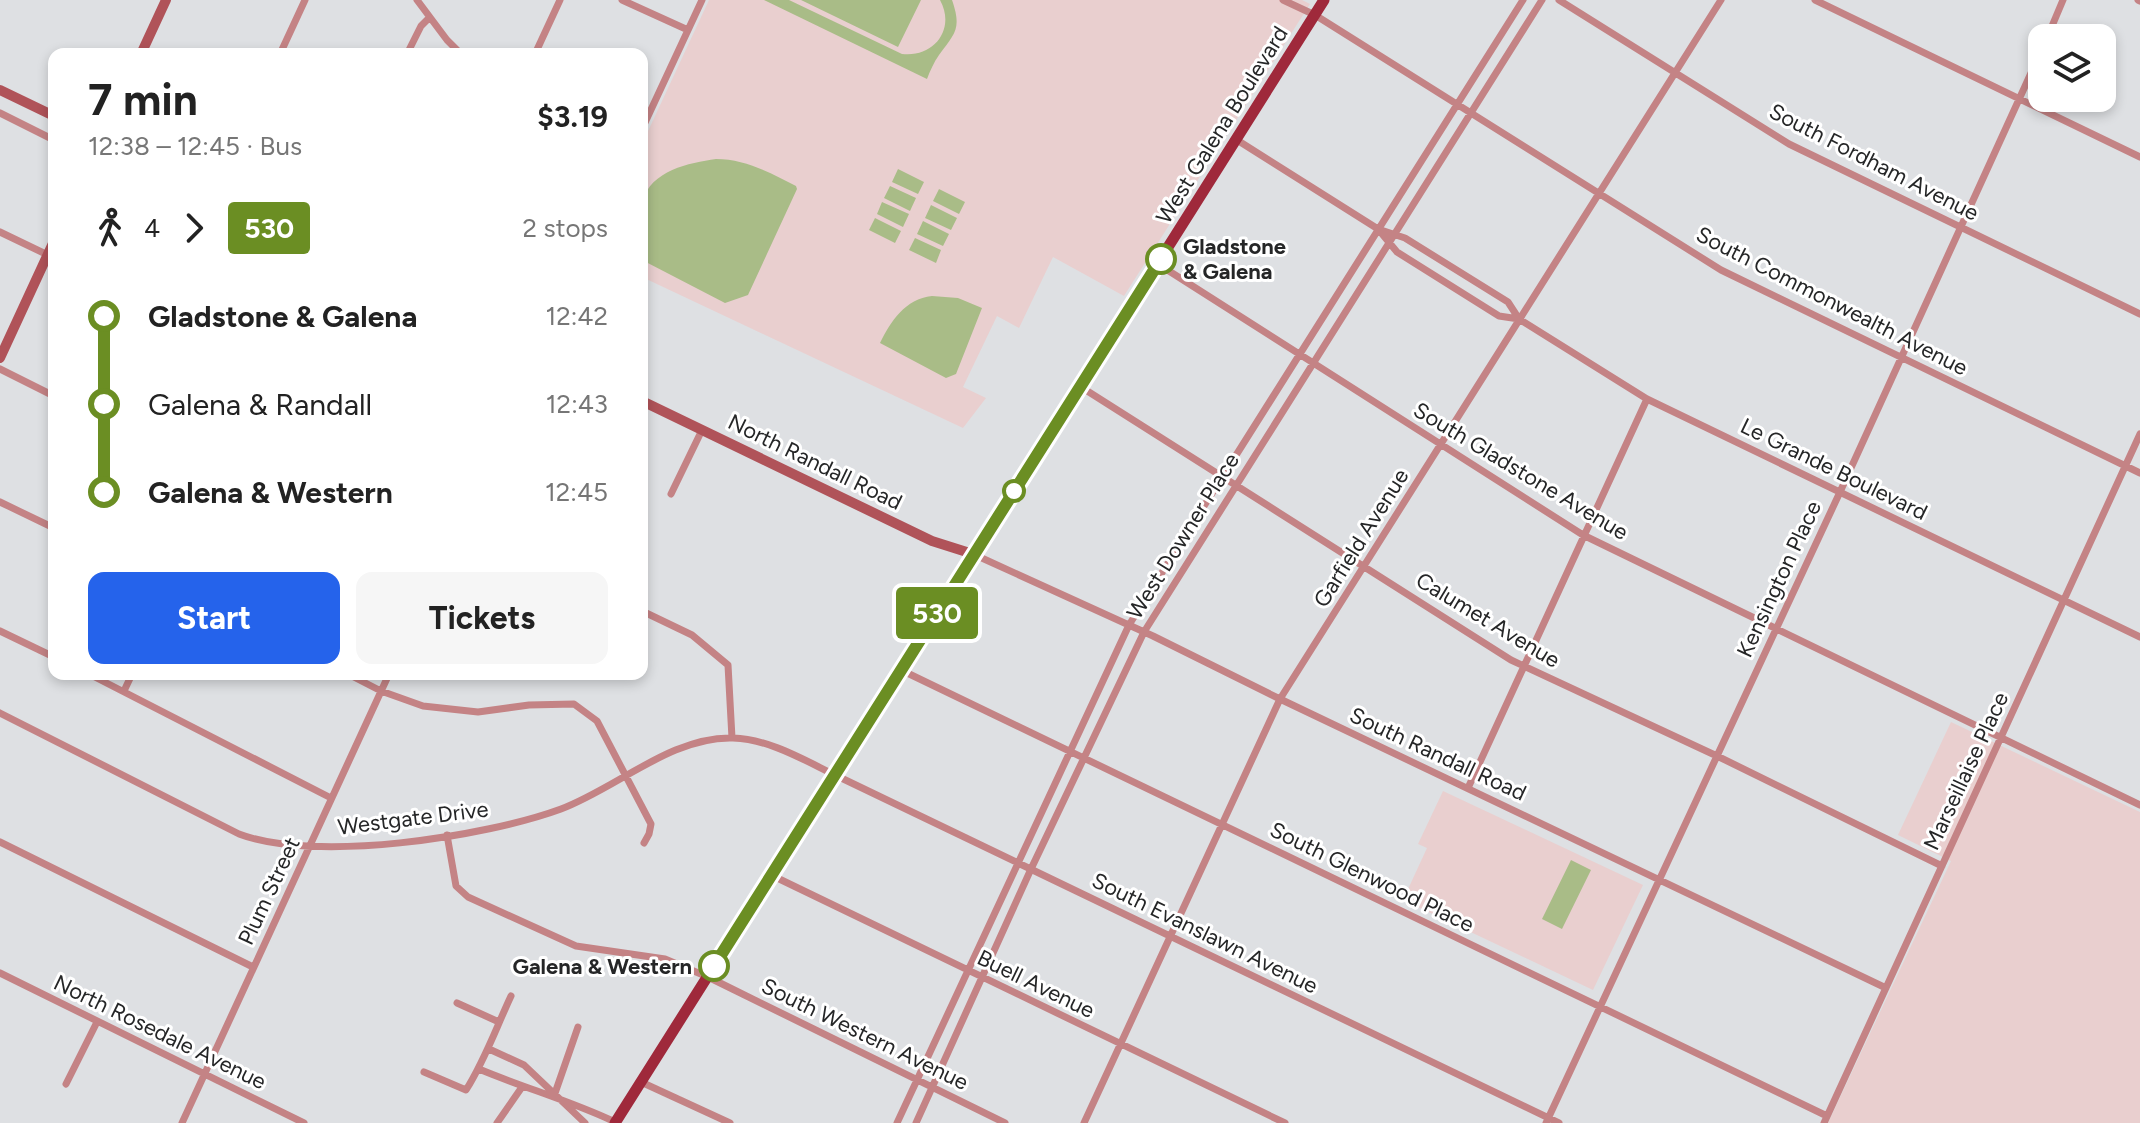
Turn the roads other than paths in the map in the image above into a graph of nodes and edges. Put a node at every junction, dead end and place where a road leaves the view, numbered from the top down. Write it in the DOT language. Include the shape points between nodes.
graph roads {
  1 [pos="166,0"];
  2 [pos="305,0"];
  3 [pos="417,0"];
  4 [pos="560,0"];
  5 [pos="622,0"];
  6 [pos="702,0"];
  7 [pos="1283,0"];
  8 [pos="1324,0"];
  9 [pos="1523,0"];
  10 [pos="1542,0"];
  11 [pos="1559,0"];
  12 [pos="1721,0"];
  13 [pos="1815,0"];
  14 [pos="2063,0"];
  15 [pos="1315,15"];
  16 [pos="429,18"];
  17 [pos="2053,24"];
  18 [pos="688,30"];
  19 [pos="144,48"];
  20 [pos="283,48"];
  21 [pos="410,48"];
  22 [pos="456,48"];
  23 [pos="538,48"];
  24 [pos="1676,72"];
  25 [pos="2028,81"];
  26 [pos="0,90"];
  27 [pos="2020,99"];
  28 [pos="1457,105"];
  29 [pos="0,113"];
  30 [pos="48,113"];
  31 [pos="1470,113"];
  32 [pos="648,116"];
  33 [pos="48,137"];
  34 [pos="1237,140"];
  35 [pos="2140,157"];
  36 [pos="1599,194"];
  37 [pos="1961,227"];
  38 [pos="1378,229"];
  39 [pos="0,232"];
  40 [pos="1394,235"];
  41 [pos="1388,244"];
  42 [pos="48,256"];
  43 [pos="48,263"];
  44 [pos="1158,264"];
  45 [pos="2140,314"];
  46 [pos="1519,319"];
  47 [pos="1299,354"];
  48 [pos="1901,357"];
  49 [pos="0,358"];
  50 [pos="1314,364"];
  51 [pos="0,369"];
  52 [pos="1081,387"];
  53 [pos="48,393"];
  54 [pos="1647,399"];
  55 [pos="648,404"];
  56 [pos="702,430"];
  57 [pos="2140,434"];
  58 [pos="1442,444"];
  59 [pos="2125,466"];
  60 [pos="2140,473"];
  61 [pos="1223,477"];
  62 [pos="1236,485"];
  63 [pos="1840,492"];
  64 [pos="671,494"];
  65 [pos="0,502"];
  66 [pos="48,525"];
  67 [pos="1583,535"];
  68 [pos="973,554"];
  69 [pos="1365,566"];
  70 [pos="2064,601"];
  71 [pos="648,614"];
  72 [pos="1129,625"];
  73 [pos="1775,628"];
  74 [pos="0,631"];
  75 [pos="1144,632"];
  76 [pos="2140,637"];
  77 [pos="48,654"];
  78 [pos="1523,666"];
  79 [pos="901,670"];
  80 [pos="101,680"];
  81 [pos="129,680"];
  82 [pos="360,680"];
  83 [pos="386,680"];
  84 [pos="124,691"];
  85 [pos="381,691"];
  86 [pos="1280,699"];
  87 [pos="0,713"];
  88 [pos="1999,737"];
  89 [pos="732,738"];
  90 [pos="1069,751"];
  91 [pos="1717,756"];
  92 [pos="1084,759"];
  93 [pos="835,775"];
  94 [pos="625,776"];
  95 [pos="1468,788"];
  96 [pos="331,798"];
  97 [pos="2140,805"];
  98 [pos="1222,826"];
  99 [pos="447,835"];
  100 [pos="0,842"];
  101 [pos="644,843"];
  102 [pos="311,846"];
  103 [pos="1018,862"];
  104 [pos="1942,866"];
  105 [pos="1031,869"];
  106 [pos="771,875"];
  107 [pos="1659,881"];
  108 [pos="1170,938"];
  109 [pos="253,967"];
  110 [pos="968,971"];
  111 [pos="0,973"];
  112 [pos="708,977"];
  113 [pos="983,978"];
  114 [pos="1886,988"];
  115 [pos="511,996"];
  116 [pos="457,1003"];
  117 [pos="1600,1007"];
  118 [pos="97,1022"];
  119 [pos="499,1022"];
  120 [pos="578,1027"];
  121 [pos="1120,1045"];
  122 [pos="489,1049"];
  123 [pos="479,1069"];
  124 [pos="424,1072"];
  125 [pos="204,1076"];
  126 [pos="917,1080"];
  127 [pos="641,1082"];
  128 [pos="66,1084"];
  129 [pos="522,1087"];
  130 [pos="932,1087"];
  131 [pos="554,1096"];
  132 [pos="1547,1120"];
  133 [pos="1825,1120"];
  134 [pos="182,1123"];
  135 [pos="304,1123"];
  136 [pos="497,1123"];
  137 [pos="585,1123"];
  138 [pos="615,1123"];
  139 [pos="730,1123"];
  140 [pos="897,1123"];
  141 [pos="916,1123"];
  142 [pos="1005,1123"];
  143 [pos="1084,1123"];
  144 [pos="1285,1123"];
  145 [pos="1559,1123"];
  1 -- 19 [label="main road"];
  2 -- 20 [label="street"];
  3 -- 16 [label="street"];
  4 -- 23 [label="street"];
  5 -- 18 [label="street"];
  6 -- 18 [label="street"];
  7 -- 15 [label="street, South Commonwealth Avenue"];
  8 -- 15 [label="main road, West Galena Boulevard"];
  9 -- 28 [label="street, West Downer Place"];
  10 -- 31 [label="street, West Downer Place"];
  11 -- 24 [label="street, South Fordham Avenue"];
  12 -- 24 [label="street, Garfield Avenue"];
  13 -- 27 [label="street"];
  14 -- 17 [label="street"];
  15 -- 28 [label="street, South Commonwealth Avenue"];
  15 -- 34 [label="main road, West Galena Boulevard"];
  16 -- 21 [label="street"];
  16 -- 22 [label="street"];
  18 -- 32 [label="street"];
  24 -- 36 [label="street, Garfield Avenue"];
  24 -- 37 [label="street, South Fordham Avenue" via="1789,144"];
  25 -- 27 [label="street, Kensington Place"];
  26 -- 30 [label="main road"];
  27 -- 35 [label="street"];
  27 -- 37 [label="street, Kensington Place"];
  28 -- 31 [label="street, South Commonwealth Avenue"];
  28 -- 38 [label="street, West Downer Place"];
  29 -- 33 [label="street"];
  31 -- 36 [label="street, South Commonwealth Avenue"];
  31 -- 40 [label="street, West Downer Place"];
  34 -- 38 [label="street, Le Grande Boulevard"];
  34 -- 44 [label="main road, West Galena Boulevard"];
  36 -- 46 [label="street, Garfield Avenue"];
  36 -- 48 [label="street, South Commonwealth Avenue" via="1721,270"];
  37 -- 45 [label="street, South Fordham Avenue"];
  37 -- 48 [label="street, Kensington Place"];
  38 -- 40 [label="street, Le Grande Boulevard"];
  38 -- 41 [label="street, Le Grande Boulevard"];
  38 -- 47 [label="street, West Downer Place"];
  39 -- 42 [label="street"];
  40 -- 41 [label="street, West Downer Place"];
  40 -- 46 [label="street, Le Grande Boulevard" via="1508,302"];
  41 -- 46 [label="street, Le Grande Boulevard" via="1499,316"];
  41 -- 50 [label="street, West Downer Place"];
  43 -- 49 [label="main road"];
  44 -- 47 [label="street, South Gladstone Avenue"];
  44 -- 52 [label="main road, West Galena Boulevard"];
  46 -- 54 [label="street, Le Grande Boulevard"];
  46 -- 58 [label="street, Garfield Avenue"];
  47 -- 50 [label="street, South Gladstone Avenue"];
  47 -- 61 [label="street, West Downer Place"];
  48 -- 59 [label="street, South Commonwealth Avenue"];
  48 -- 63 [label="street, Kensington Place"];
  50 -- 58 [label="street, South Gladstone Avenue"];
  50 -- 62 [label="street, West Downer Place"];
  51 -- 53 [label="street"];
  52 -- 61 [label="street, Calumet Avenue"];
  52 -- 68 [label="main road, West Galena Boulevard"];
  54 -- 63 [label="street, Le Grande Boulevard"];
  54 -- 67 [label="street"];
  55 -- 56 [label="main road, North Randall Road"];
  56 -- 64 [label="street"];
  56 -- 68 [label="main road, North Randall Road" via="932,541"];
  57 -- 59 [label="street, Marseillaise Place"];
  58 -- 67 [label="street, South Gladstone Avenue"];
  58 -- 69 [label="street, Garfield Avenue"];
  59 -- 60 [label="street, South Commonwealth Avenue"];
  59 -- 70 [label="street, Marseillaise Place"];
  61 -- 62 [label="street, Calumet Avenue"];
  61 -- 72 [label="street, West Downer Place"];
  62 -- 69 [label="street, Calumet Avenue"];
  62 -- 75 [label="street, West Downer Place"];
  63 -- 70 [label="street, Le Grande Boulevard"];
  63 -- 73 [label="street, Kensington Place"];
  65 -- 66 [label="street"];
  67 -- 73 [label="street, South Gladstone Avenue"];
  67 -- 78 [label="street"];
  68 -- 72 [label="street, South Randall Road"];
  68 -- 79 [label="main road, West Galena Boulevard"];
  69 -- 78 [label="street, Calumet Avenue"];
  69 -- 86 [label="street, Garfield Avenue"];
  70 -- 76 [label="street, Le Grande Boulevard"];
  70 -- 88 [label="street, Marseillaise Place"];
  71 -- 89 [label="street" via="692,635 728,665"];
  72 -- 75 [label="street, South Randall Road"];
  72 -- 90 [label="street, West Downer Place"];
  73 -- 88 [label="street, South Gladstone Avenue"];
  73 -- 91 [label="street, Kensington Place"];
  74 -- 77 [label="street"];
  75 -- 86 [label="street, South Randall Road"];
  75 -- 92 [label="street, West Downer Place"];
  78 -- 91 [label="street, Calumet Avenue"];
  78 -- 95 [label="street"];
  79 -- 90 [label="street, South Glenwood Place"];
  79 -- 93 [label="main road, West Galena Boulevard"];
  80 -- 84 [label="street"];
  81 -- 84 [label="street"];
  82 -- 85 [label="street"];
  83 -- 85 [label="street, Plum Street"];
  84 -- 96 [label="street"];
  85 -- 94 [label="street" via="423,706 478,712 574,704 597,721"];
  85 -- 96 [label="street, Plum Street"];
  86 -- 95 [label="street, South Randall Road"];
  86 -- 98 [label="street, Garfield Avenue"];
  87 -- 102 [label="street, Westgate Drive" via="239,834"];
  88 -- 97 [label="street, South Gladstone Avenue"];
  88 -- 104 [label="street, Marseillaise Place"];
  89 -- 93 [label="street, Westgate Drive" via="757,741"];
  89 -- 94 [label="street, Westgate Drive" via="696,742"];
  90 -- 92 [label="street, South Glenwood Place"];
  90 -- 103 [label="street, West Downer Place"];
  91 -- 104 [label="street, Calumet Avenue"];
  91 -- 107 [label="street, Kensington Place"];
  92 -- 98 [label="street, South Glenwood Place"];
  92 -- 105 [label="street, West Downer Place"];
  93 -- 103 [label="street, South Evanslawn Avenue"];
  93 -- 106 [label="main road, West Galena Boulevard"];
  94 -- 99 [label="street, Westgate Drive" via="562,809"];
  94 -- 101 [label="street" via="651,824"];
  95 -- 107 [label="street, South Randall Road"];
  96 -- 102 [label="street, Plum Street"];
  98 -- 108 [label="street, Garfield Avenue"];
  98 -- 117 [label="street, South Glenwood Place"];
  99 -- 102 [label="street, Westgate Drive"];
  99 -- 112 [label="street, South Western Avenue" via="456,886 468,897 576,946 665,959"];
  100 -- 109 [label="street"];
  102 -- 109 [label="street, Plum Street"];
  103 -- 105 [label="street, South Evanslawn Avenue"];
  103 -- 110 [label="street, West Downer Place"];
  104 -- 114 [label="street, Marseillaise Place"];
  105 -- 108 [label="street, South Evanslawn Avenue"];
  105 -- 113 [label="street, West Downer Place"];
  106 -- 110 [label="street, Buell Avenue"];
  106 -- 112 [label="main road, West Galena Boulevard"];
  107 -- 114 [label="street, South Randall Road"];
  107 -- 117 [label="street, Kensington Place"];
  108 -- 121 [label="street, Garfield Avenue"];
  108 -- 132 [label="street, South Evanslawn Avenue"];
  109 -- 125 [label="street, Plum Street"];
  110 -- 113 [label="street, Buell Avenue"];
  110 -- 126 [label="street, West Downer Place"];
  111 -- 118 [label="street, North Rosedale Avenue"];
  112 -- 126 [label="street, South Western Avenue"];
  112 -- 127 [label="main road, West Galena Boulevard"];
  113 -- 121 [label="street, Buell Avenue"];
  113 -- 130 [label="street, West Downer Place"];
  114 -- 133 [label="street, Marseillaise Place"];
  115 -- 119 [label="street"];
  116 -- 119 [label="street"];
  117 -- 132 [label="street, Kensington Place"];
  117 -- 133 [label="street, South Glenwood Place"];
  118 -- 125 [label="street, North Rosedale Avenue"];
  118 -- 128 [label="street"];
  119 -- 122 [label="street"];
  120 -- 131 [label="street"];
  121 -- 143 [label="street, Garfield Avenue"];
  121 -- 144 [label="street, Buell Avenue"];
  122 -- 123 [label="street"];
  122 -- 131 [label="street" via="524,1065"];
  123 -- 124 [label="street" via="466,1090"];
  123 -- 129 [label="street"];
  125 -- 134 [label="street, Plum Street"];
  125 -- 135 [label="street, North Rosedale Avenue"];
  126 -- 130 [label="street, South Western Avenue"];
  126 -- 140 [label="street, West Downer Place"];
  127 -- 138 [label="main road, West Galena Boulevard"];
  127 -- 139 [label="street"];
  129 -- 131 [label="street"];
  129 -- 136 [label="street"];
  130 -- 141 [label="street, West Downer Place"];
  130 -- 142 [label="street, South Western Avenue"];
  131 -- 137 [label="street"];
  131 -- 138 [label="street"];
  132 -- 145 [label="street, South Evanslawn Avenue"];
}
